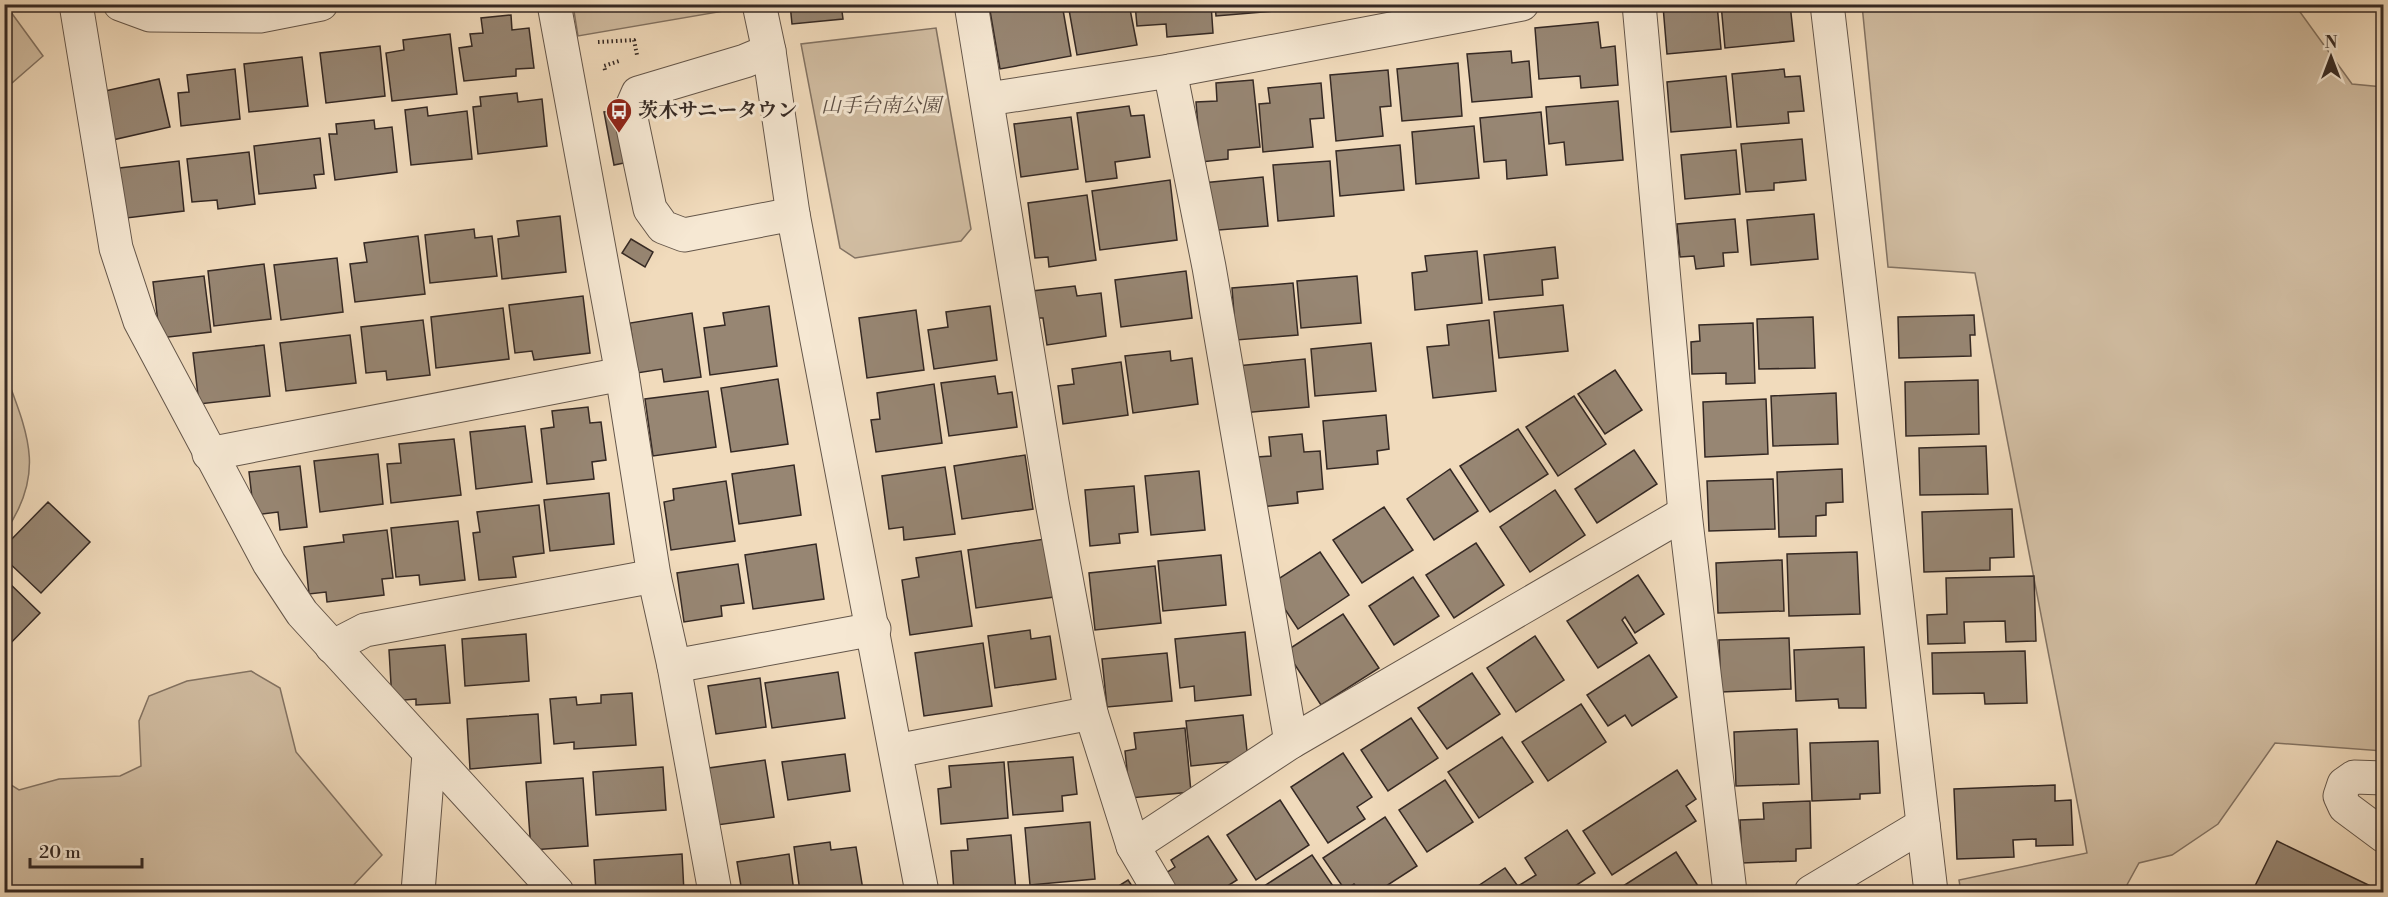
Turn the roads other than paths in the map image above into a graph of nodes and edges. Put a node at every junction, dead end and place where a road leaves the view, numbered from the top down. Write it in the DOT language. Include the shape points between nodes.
graph roads {
  1 [pos="76,4"];
  2 [pos="120,4"];
  3 [pos="321,4"];
  4 [pos="554,4"];
  5 [pos="759,4"];
  6 [pos="971,4"];
  7 [pos="1522,4"];
  8 [pos="1640,4"];
  9 [pos="1827,4"];
  10 [pos="769,51"];
  11 [pos="1170,71"];
  12 [pos="988,99"];
  13 [pos="793,213"];
  14 [pos="622,374"];
  15 [pos="209,454"];
  16 [pos="1685,513"];
  17 [pos="654,576"];
  18 [pos="874,629"];
  19 [pos="332,647"];
  20 [pos="674,666"];
  21 [pos="1091,712"];
  22 [pos="1291,742"];
  23 [pos="896,751"];
  24 [pos="429,754"];
  25 [pos="2384,778"];
  26 [pos="1923,825"];
  27 [pos="2384,837"];
  28 [pos="1133,846"];
  29 [pos="418,892"];
  30 [pos="557,892"];
  31 [pos="715,892"];
  32 [pos="922,892"];
  33 [pos="1160,892"];
  34 [pos="1730,892"];
  35 [pos="1810,892"];
  36 [pos="1931,892"];
  1 -- 15 [label="street" via="117,248 140,321"];
  2 -- 3 [label="street" via="150,15 260,16"];
  4 -- 14 [label="street"];
  5 -- 10 [label="street"];
  6 -- 12 [label="street"];
  7 -- 11 [label="street"];
  8 -- 16 [label="street"];
  9 -- 26 [label="street"];
  10 -- 13 [label="street"];
  10 -- 13 [label="street" via="638,93 631,118 650,208 663,227 684,235"];
  11 -- 12 [label="street"];
  11 -- 22 [label="street" via="1211,279"];
  12 -- 21 [label="street" via="1052,502"];
  13 -- 18 [label="street"];
  14 -- 15 [label="street"];
  14 -- 17 [label="street"];
  15 -- 19 [label="street" via="269,563 302,613"];
  16 -- 22 [label="street"];
  16 -- 34 [label="street"];
  17 -- 19 [label="street" via="365,630"];
  17 -- 20 [label="street"];
  18 -- 20 [label="street"];
  18 -- 23 [label="street"];
  19 -- 24 [label="street"];
  20 -- 31 [label="street"];
  21 -- 23 [label="street"];
  21 -- 28 [label="street"];
  22 -- 28 [label="street"];
  23 -- 32 [label="street"];
  24 -- 29 [label="street"];
  24 -- 30 [label="street"];
  25 -- 27 [label="street" via="2354,777 2344,784 2340,795 2344,807"];
  26 -- 35 [label="street"];
  26 -- 36 [label="street"];
  28 -- 33 [label="street"];
}
